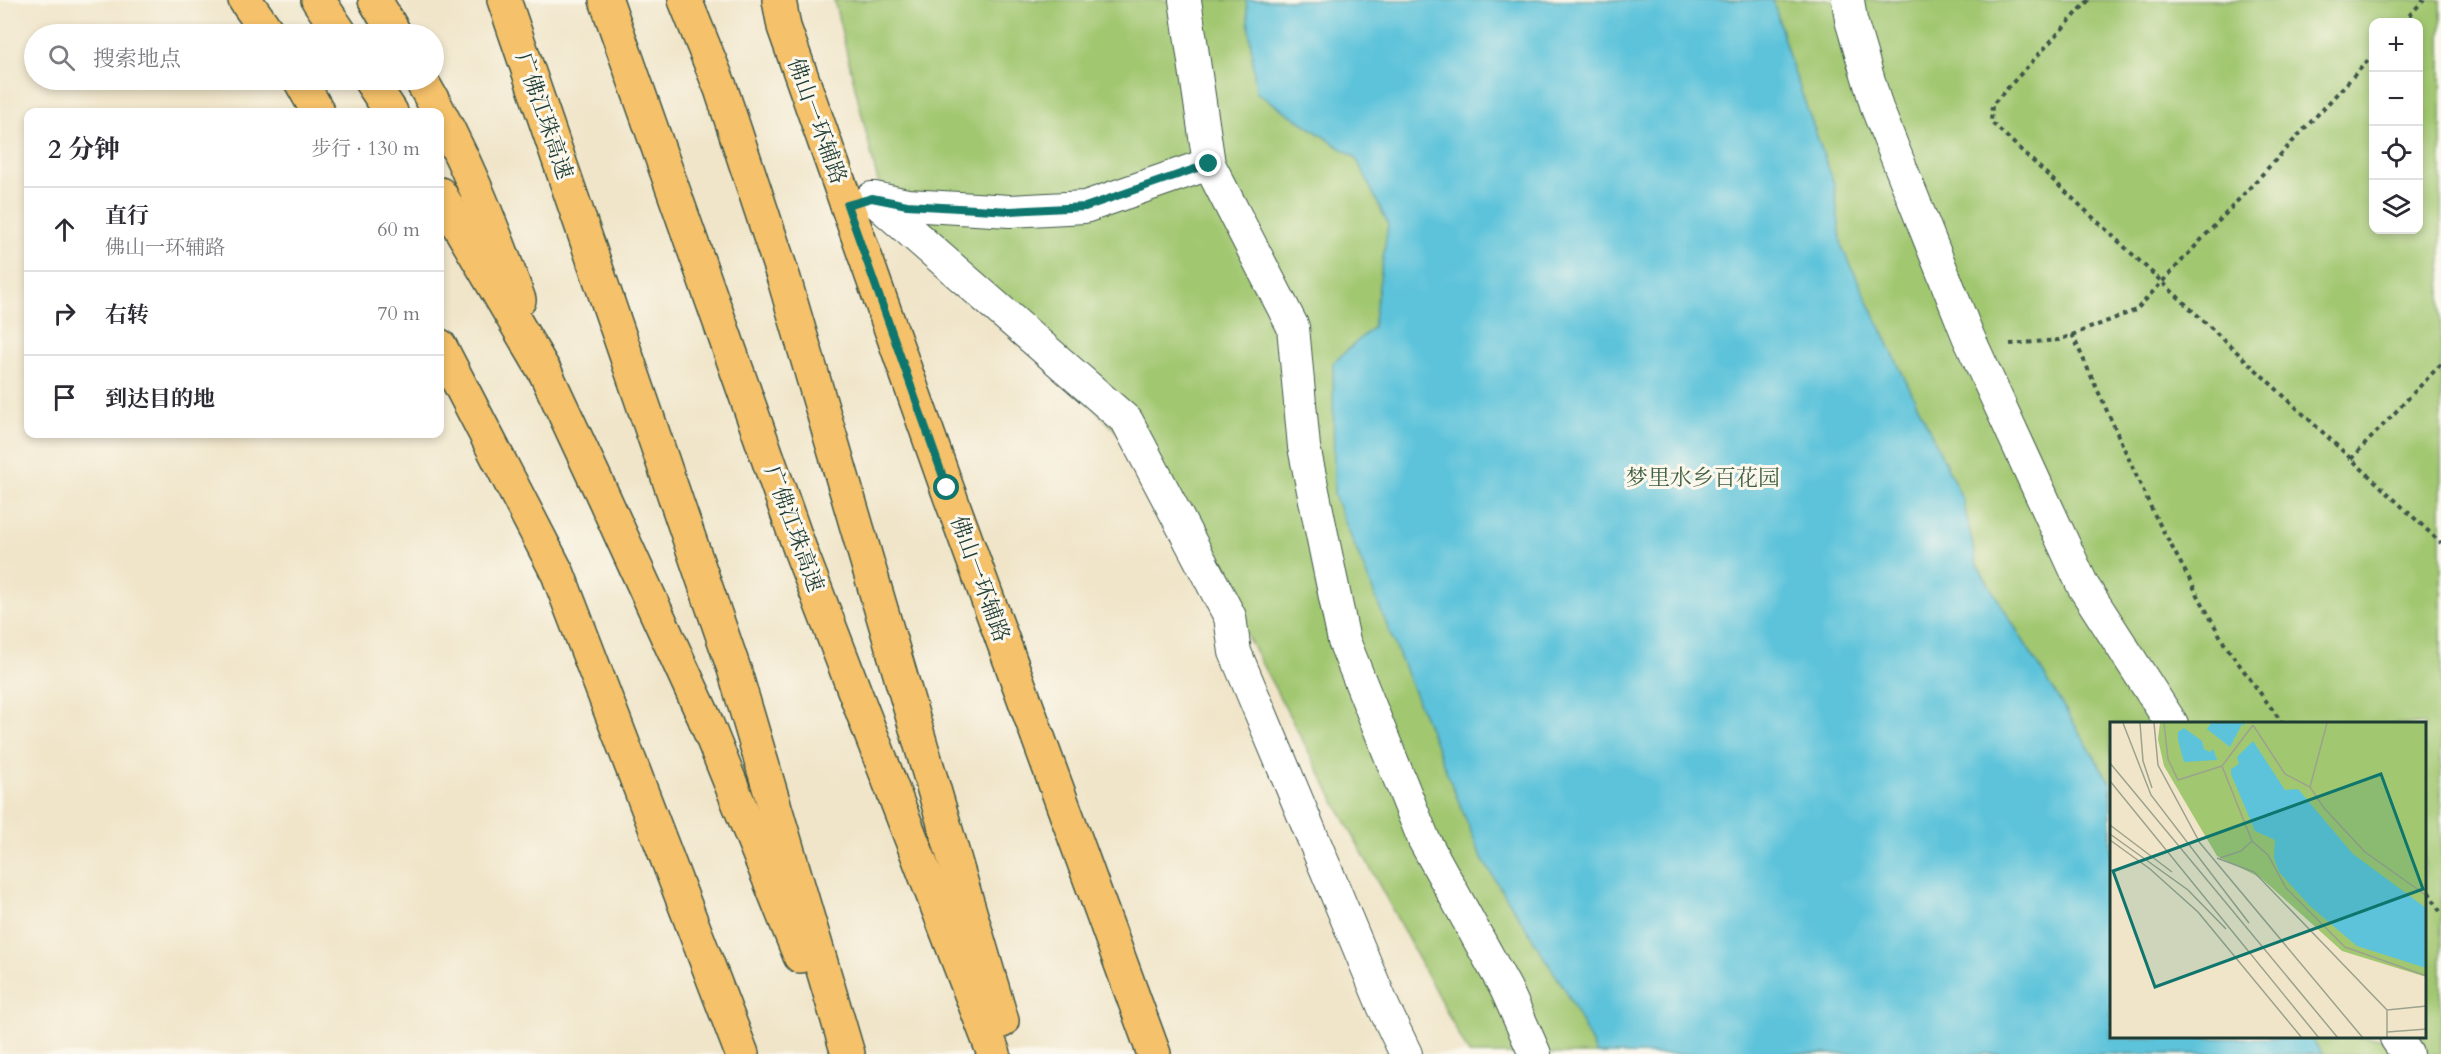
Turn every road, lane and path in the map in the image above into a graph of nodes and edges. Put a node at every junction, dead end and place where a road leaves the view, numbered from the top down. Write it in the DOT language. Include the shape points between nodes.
graph roads {
  1 [pos="245,0"];
  2 [pos="318,0"];
  3 [pos="375,0"];
  4 [pos="504,0"];
  5 [pos="606,0"];
  6 [pos="685,0"];
  7 [pos="779,0"];
  8 [pos="1185,0"];
  9 [pos="1848,0"];
  10 [pos="2089,0"];
  11 [pos="2424,0"];
  12 [pos="2407,18"];
  13 [pos="262,24"];
  14 [pos="334,24"];
  15 [pos="389,24"];
  16 [pos="2369,58"];
  17 [pos="306,90"];
  18 [pos="377,90"];
  19 [pos="427,90"];
  20 [pos="316,108"];
  21 [pos="388,108"];
  22 [pos="438,108"];
  23 [pos="444,120"];
  24 [pos="1209,164"];
  25 [pos="444,201"];
  26 [pos="860,201"];
  27 [pos="2162,282"];
  28 [pos="2072,334"];
  29 [pos="1973,348"];
  30 [pos="444,354"];
  31 [pos="2441,363"];
  32 [pos="546,374"];
  33 [pos="2351,459"];
  34 [pos="2441,543"];
  35 [pos="2171,722"];
  36 [pos="2282,722"];
  37 [pos="2426,887"];
  38 [pos="2441,913"];
  39 [pos="2397,1039"];
  40 [pos="742,1054"];
  41 [pos="838,1054"];
  42 [pos="848,1054"];
  43 [pos="994,1054"];
  44 [pos="1012,1054"];
  45 [pos="1154,1054"];
  46 [pos="1406,1054"];
  47 [pos="1535,1054"];
  48 [pos="2407,1054"];
  1 -- 13 [label="main road"];
  2 -- 14 [label="main road"];
  3 -- 15 [label="main road"];
  4 -- 42 [label="main road, 广佛江珠高速" via="734,669"];
  5 -- 43 [label="main road, 广佛江珠高速" via="801,552"];
  6 -- 44 [label="main road" via="721,89 784,279"];
  7 -- 26 [label="main road, 佛山一环辅路" via="784,27"];
  8 -- 24 [label="street"];
  9 -- 29 [label="street" via="1877,108"];
  10 -- 27 [label="path" via="1992,105 1991,122"];
  11 -- 12 [label="path"];
  16 -- 27 [label="path"];
  17 -- 20 [label="main road"];
  18 -- 21 [label="main road"];
  19 -- 22 [label="main road"];
  23 -- 32 [label="main road" via="487,210"];
  24 -- 26 [label="street" via="1085,207 1010,211"];
  24 -- 47 [label="street" via="1293,327 1304,447 1344,641 1424,840 1506,989"];
  25 -- 32 [label="main road"];
  26 -- 45 [label="main road, 佛山一环辅路" via="947,488"];
  26 -- 46 [label="street" via="1127,421 1230,617 1235,652"];
  27 -- 28 [label="path" via="2136,310"];
  27 -- 33 [label="path"];
  28 -- 29 [label="path" via="2059,340"];
  28 -- 36 [label="path" via="2153,512 2224,645"];
  29 -- 35 [label="street" via="2083,586"];
  30 -- 40 [label="main road" via="558,574"];
  31 -- 33 [label="path"];
  32 -- 41 [label="main road" via="704,717"];
  33 -- 34 [label="path"];
  37 -- 38 [label="path"];
  39 -- 48 [label="street"];
}
